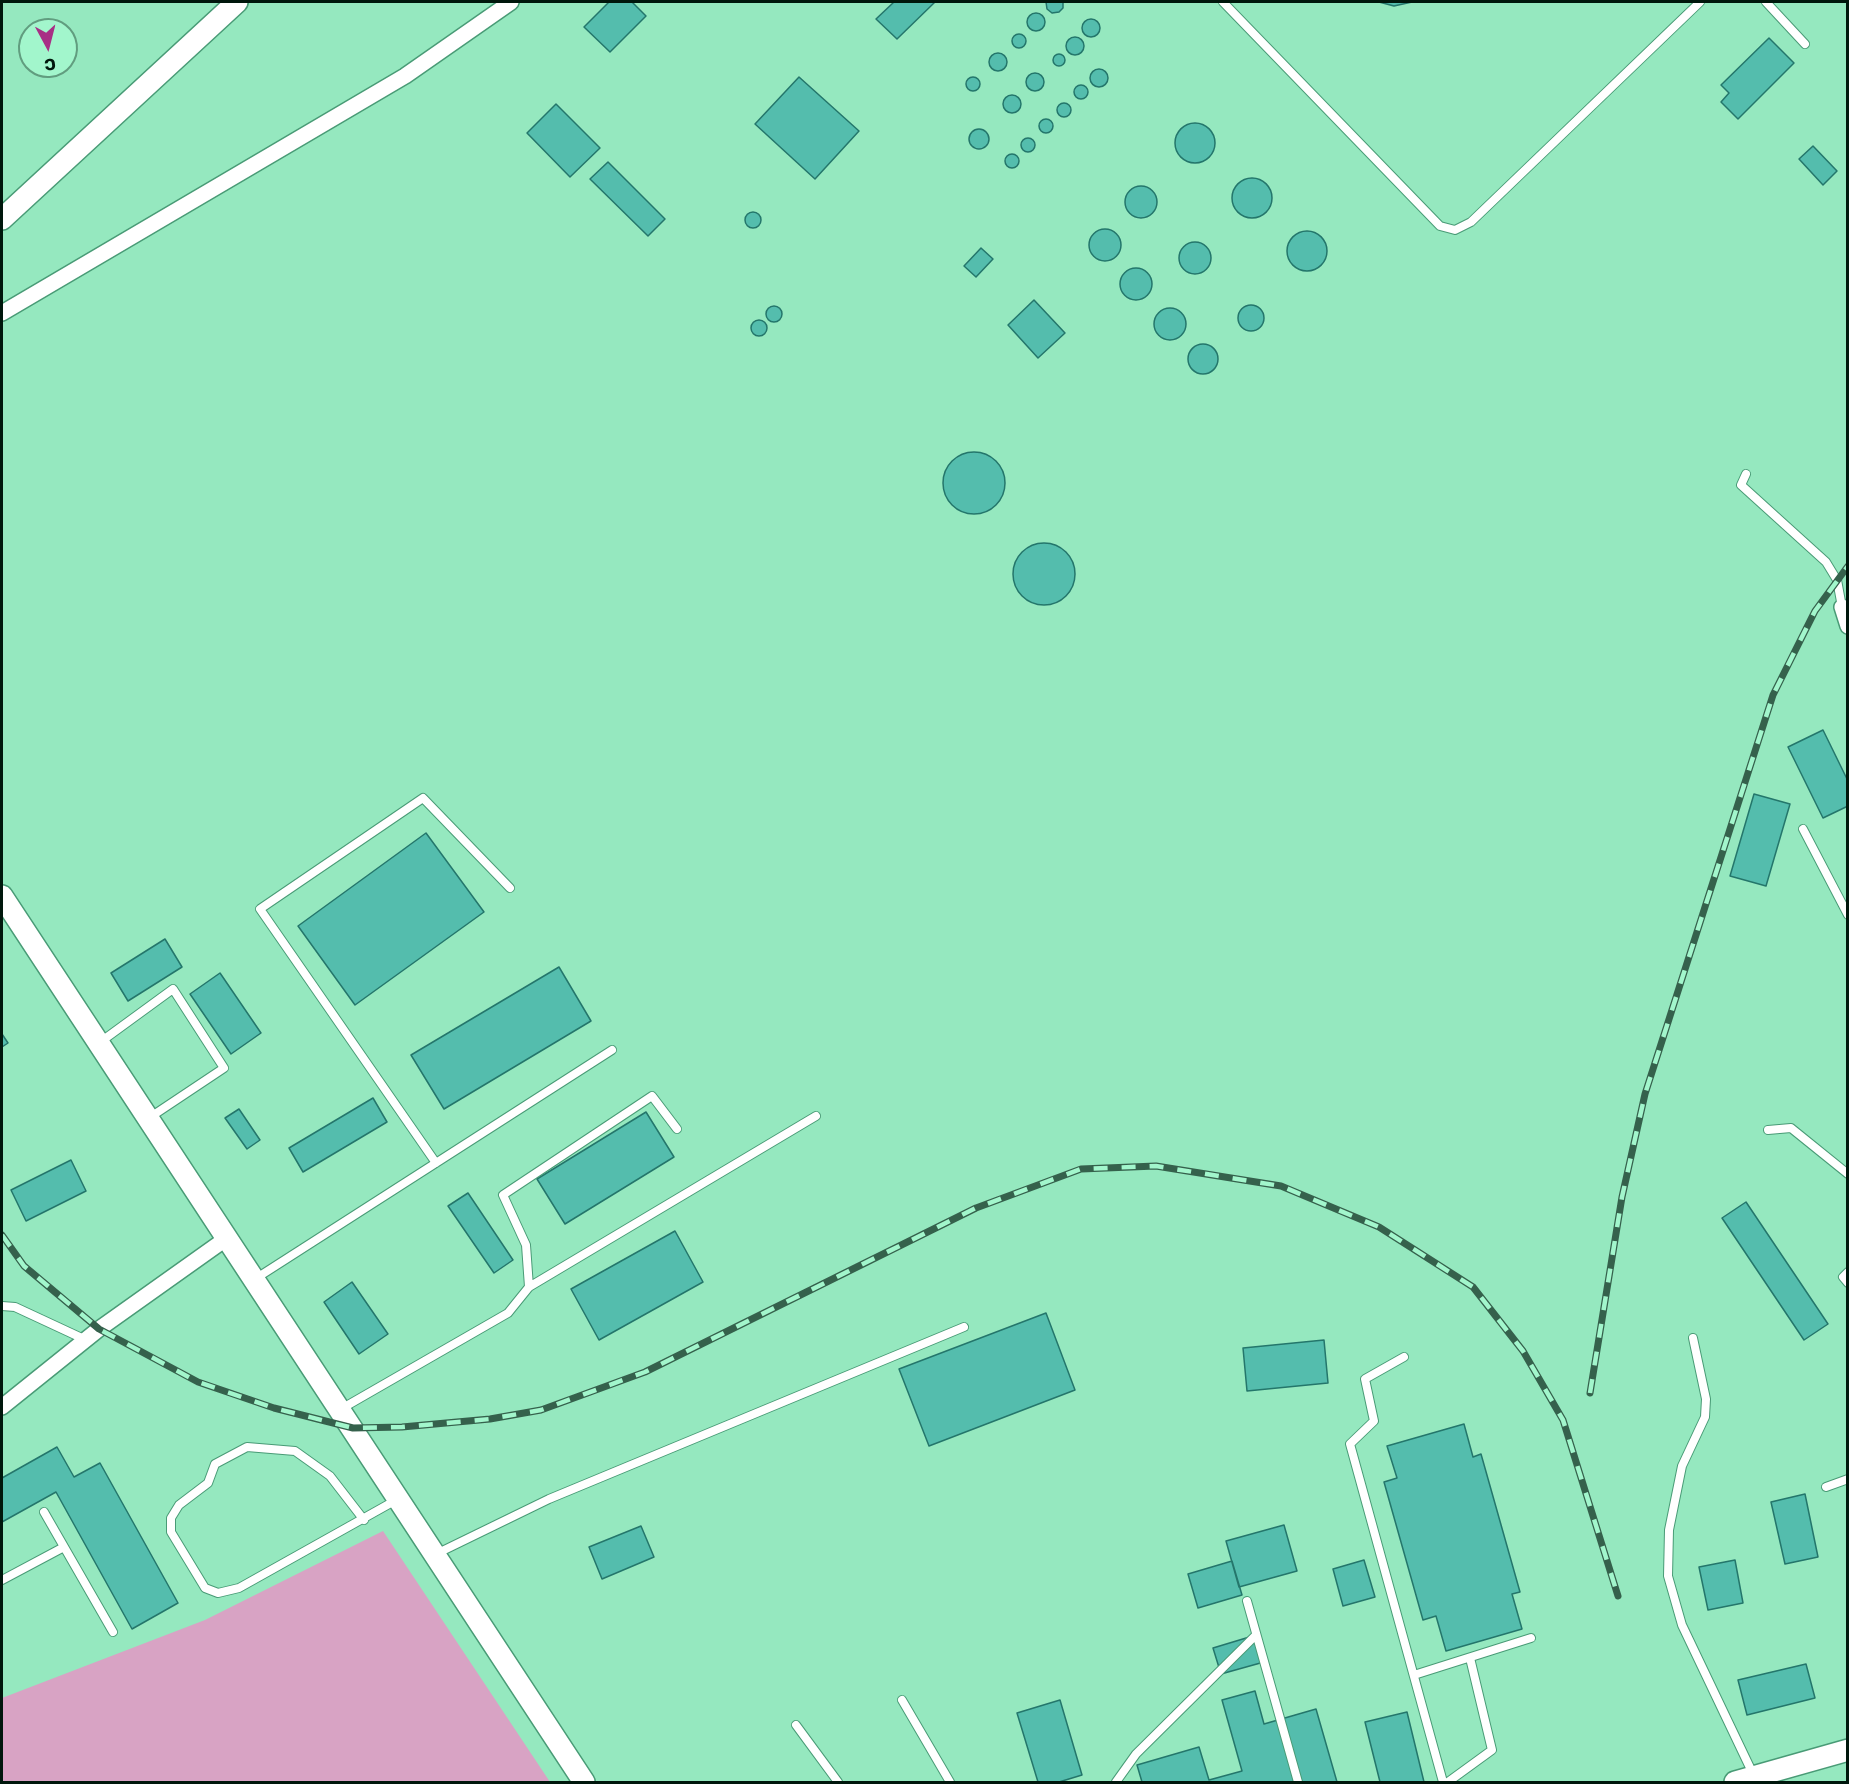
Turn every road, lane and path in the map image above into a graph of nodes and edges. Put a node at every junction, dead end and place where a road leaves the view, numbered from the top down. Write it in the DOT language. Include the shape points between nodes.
graph roads {
  1 [pos="237,2"];
  2 [pos="511,2"];
  3 [pos="1223,2"];
  4 [pos="1700,2"];
  5 [pos="1766,2"];
  6 [pos="1805,44"];
  7 [pos="2,219"];
  8 [pos="2,313"];
  9 [pos="1746,474"];
  10 [pos="1842,607"];
  11 [pos="1848,626"];
  12 [pos="1803,830"];
  13 [pos="510,888"];
  14 [pos="2,896"];
  15 [pos="1848,915"];
  16 [pos="98,1044"];
  17 [pos="612,1050"];
  18 [pos="816,1116"];
  19 [pos="148,1119"];
  20 [pos="677,1129"];
  21 [pos="1768,1130"];
  22 [pos="436,1163"];
  23 [pos="1848,1174"];
  24 [pos="227,1238"];
  25 [pos="1848,1272"];
  26 [pos="254,1280"];
  27 [pos="1848,1283"];
  28 [pos="529,1287"];
  29 [pos="2,1306"];
  30 [pos="964,1327"];
  31 [pos="1693,1338"];
  32 [pos="86,1340"];
  33 [pos="1404,1357"];
  34 [pos="2,1407"];
  35 [pos="340,1410"];
  36 [pos="1848,1479"];
  37 [pos="1826,1487"];
  38 [pos="399,1498"];
  39 [pos="44,1512"];
  40 [pos="364,1520"];
  41 [pos="64,1547"];
  42 [pos="435,1555"];
  43 [pos="2,1580"];
  44 [pos="1246,1600"];
  45 [pos="113,1632"];
  46 [pos="1256,1635"];
  47 [pos="1531,1638"];
  48 [pos="1470,1658"];
  49 [pos="1414,1675"];
  50 [pos="902,1700"];
  51 [pos="796,1725"];
  52 [pos="1848,1750"];
  53 [pos="1745,1780"];
  54 [pos="584,1782"];
  55 [pos="838,1782"];
  56 [pos="950,1782"];
  57 [pos="1116,1782"];
  58 [pos="1298,1782"];
  59 [pos="1446,1782"];
  1 -- 7 [label="main road"];
  2 -- 8 [label="street" via="405,76"];
  3 -- 4 [label="lane" via="1440,226 1455,230 1471,222"];
  5 -- 6 [label="lane"];
  9 -- 10 [label="lane" via="1741,485 1826,562 1837,580"];
  10 -- 11 [label="street"];
  12 -- 15 [label="lane"];
  13 -- 22 [label="lane" via="423,798 260,909"];
  14 -- 16 [label="main road"];
  16 -- 19 [label="main road"];
  16 -- 19 [label="lane" via="173,990 225,1068"];
  17 -- 22 [label="lane"];
  18 -- 28 [label="lane"];
  19 -- 24 [label="main road"];
  20 -- 28 [label="lane" via="652,1096 503,1195 526,1245"];
  21 -- 23 [label="lane" via="1791,1128"];
  22 -- 26 [label="lane"];
  24 -- 26 [label="main road"];
  24 -- 32 [label="street"];
  25 -- 27 [label="lane" via="1843,1277"];
  26 -- 35 [label="main road"];
  28 -- 35 [label="lane" via="508,1313"];
  29 -- 32 [label="lane" via="15,1307"];
  30 -- 42 [label="lane" via="549,1499"];
  31 -- 53 [label="lane" via="1706,1399 1705,1418 1682,1466 1669,1530 1668,1576 1682,1625"];
  32 -- 34 [label="street"];
  33 -- 49 [label="lane" via="1365,1379 1374,1421 1350,1444"];
  35 -- 38 [label="main road"];
  36 -- 37 [label="lane"];
  38 -- 40 [label="lane"];
  38 -- 42 [label="main road"];
  39 -- 41 [label="lane"];
  40 -- 40 [label="lane" via="228,1592 218,1593 205,1588 171,1532 171,1518 179,1505 208,1483 215,1464 247,1447 295,1451 312,1461 330,1476"];
  41 -- 43 [label="lane"];
  41 -- 45 [label="lane"];
  42 -- 54 [label="main road"];
  44 -- 46 [label="lane"];
  46 -- 57 [label="lane" via="1136,1754"];
  46 -- 58 [label="lane"];
  47 -- 48 [label="lane"];
  48 -- 49 [label="lane"];
  48 -- 59 [label="lane" via="1492,1750"];
  49 -- 59 [label="lane"];
  50 -- 56 [label="lane"];
  51 -- 55 [label="lane"];
  52 -- 53 [label="main road"];
}
